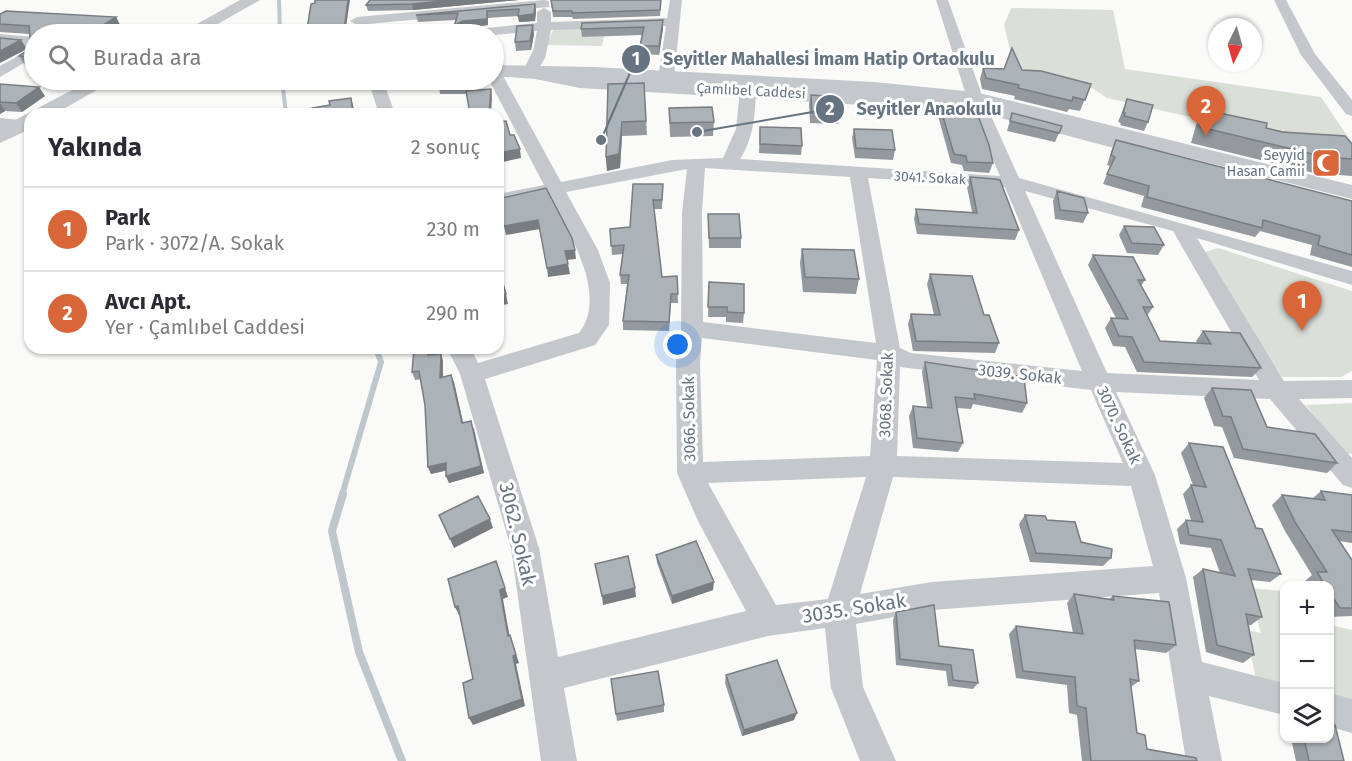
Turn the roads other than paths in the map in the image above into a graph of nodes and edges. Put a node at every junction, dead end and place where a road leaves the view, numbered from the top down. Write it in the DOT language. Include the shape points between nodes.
graph roads {
  1 [pos="252,0"];
  2 [pos="676,0"];
  3 [pos="942,0"];
  4 [pos="1280,0"];
  5 [pos="544,2"];
  6 [pos="357,3"];
  7 [pos="674,22"];
  8 [pos="207,24"];
  9 [pos="359,24"];
  10 [pos="387,24"];
  11 [pos="545,26"];
  12 [pos="504,30"];
  13 [pos="0,39"];
  14 [pos="24,41"];
  15 [pos="24,57"];
  16 [pos="0,72"];
  17 [pos="504,73"];
  18 [pos="532,73"];
  19 [pos="666,78"];
  20 [pos="85,90"];
  21 [pos="379,90"];
  22 [pos="503,90"];
  23 [pos="747,90"];
  24 [pos="977,102"];
  25 [pos="51,108"];
  26 [pos="385,108"];
  27 [pos="1352,111"];
  28 [pos="17,122"];
  29 [pos="0,137"];
  30 [pos="697,162"];
  31 [pos="728,163"];
  32 [pos="858,173"];
  33 [pos="1013,182"];
  34 [pos="554,188"];
  35 [pos="1352,192"];
  36 [pos="504,199"];
  37 [pos="1352,203"];
  38 [pos="1180,227"];
  39 [pos="1352,278"];
  40 [pos="692,329"];
  41 [pos="889,353"];
  42 [pos="462,354"];
  43 [pos="472,374"];
  44 [pos="1099,382"];
  45 [pos="1352,389"];
  46 [pos="1277,390"];
  47 [pos="883,466"];
  48 [pos="690,473"];
  49 [pos="1142,475"];
  50 [pos="1352,477"];
  51 [pos="1171,578"];
  52 [pos="839,612"];
  53 [pos="768,621"];
  54 [pos="1189,675"];
  55 [pos="544,676"];
  56 [pos="1280,698"];
  57 [pos="1334,711"];
  58 [pos="1352,716"];
  59 [pos="559,761"];
  60 [pos="878,761"];
  61 [pos="1204,761"];
  1 -- 8 [label="street"];
  2 -- 7 [label="street"];
  3 -- 24 [label="street, 3070. Sokak"];
  4 -- 27 [label="street" via="1308,55"];
  5 -- 10 [label="street"];
  5 -- 11 [label="street"];
  6 -- 9 [label="street"];
  7 -- 11 [label="street"];
  7 -- 19 [label="street"];
  11 -- 12 [label="street"];
  11 -- 18 [label="street"];
  13 -- 14 [label="street"];
  15 -- 16 [label="street"];
  17 -- 18 [label="street, Çamlıbel Caddesi"];
  18 -- 19 [label="street, Çamlıbel Caddesi"];
  18 -- 23 [label="street, Çamlıbel Caddesi" via="580,82"];
  19 -- 24 [label="street, Çamlıbel Caddesi" via="874,88"];
  20 -- 25 [label="street"];
  21 -- 26 [label="street"];
  22 -- 34 [label="street"];
  23 -- 24 [label="street, Çamlıbel Caddesi"];
  23 -- 31 [label="street" via="745,132"];
  24 -- 33 [label="street, 3070. Sokak"];
  24 -- 35 [label="street, Çamlıbel Caddesi"];
  24 -- 37 [label="street, Çamlıbel Caddesi"];
  28 -- 29 [label="street"];
  30 -- 31 [label="street, 3041. Sokak"];
  30 -- 34 [label="street, 3041. Sokak"];
  30 -- 40 [label="street, 3066. Sokak" via="692,213"];
  31 -- 32 [label="street, 3041. Sokak"];
  32 -- 33 [label="street, 3041. Sokak"];
  32 -- 41 [label="street, 3068. Sokak"];
  33 -- 38 [label="street, 3041. Sokak"];
  33 -- 44 [label="street, 3070. Sokak"];
  34 -- 36 [label="street, 3041. Sokak"];
  34 -- 43 [label="street" via="588,250 598,283 598,325 587,339"];
  38 -- 39 [label="street, 3041. Sokak"];
  38 -- 46 [label="street"];
  40 -- 41 [label="street, 3039. Sokak"];
  40 -- 48 [label="street, 3066. Sokak" via="688,363"];
  41 -- 44 [label="street, 3039. Sokak" via="908,362"];
  41 -- 47 [label="street, 3068. Sokak"];
  42 -- 43 [label="street, 3062. Sokak"];
  43 -- 55 [label="street, 3062. Sokak" via="525,548"];
  44 -- 46 [label="street, 3039. Sokak"];
  44 -- 49 [label="street, 3070. Sokak"];
  45 -- 46 [label="street, 3039. Sokak"];
  46 -- 50 [label="street"];
  47 -- 48 [label="street"];
  47 -- 49 [label="street"];
  47 -- 52 [label="street, 3068. Sokak"];
  48 -- 53 [label="street, 3066. Sokak"];
  49 -- 51 [label="street, 3070. Sokak"];
  51 -- 52 [label="street, 3035. Sokak" via="932,596"];
  51 -- 54 [label="street, 3070. Sokak"];
  52 -- 53 [label="street, 3035. Sokak"];
  52 -- 60 [label="street" via="847,688"];
  53 -- 55 [label="street, 3035. Sokak"];
  54 -- 56 [label="street"];
  54 -- 61 [label="street, 3070. Sokak"];
  55 -- 59 [label="street, 3062. Sokak"];
  57 -- 58 [label="street"];
}
